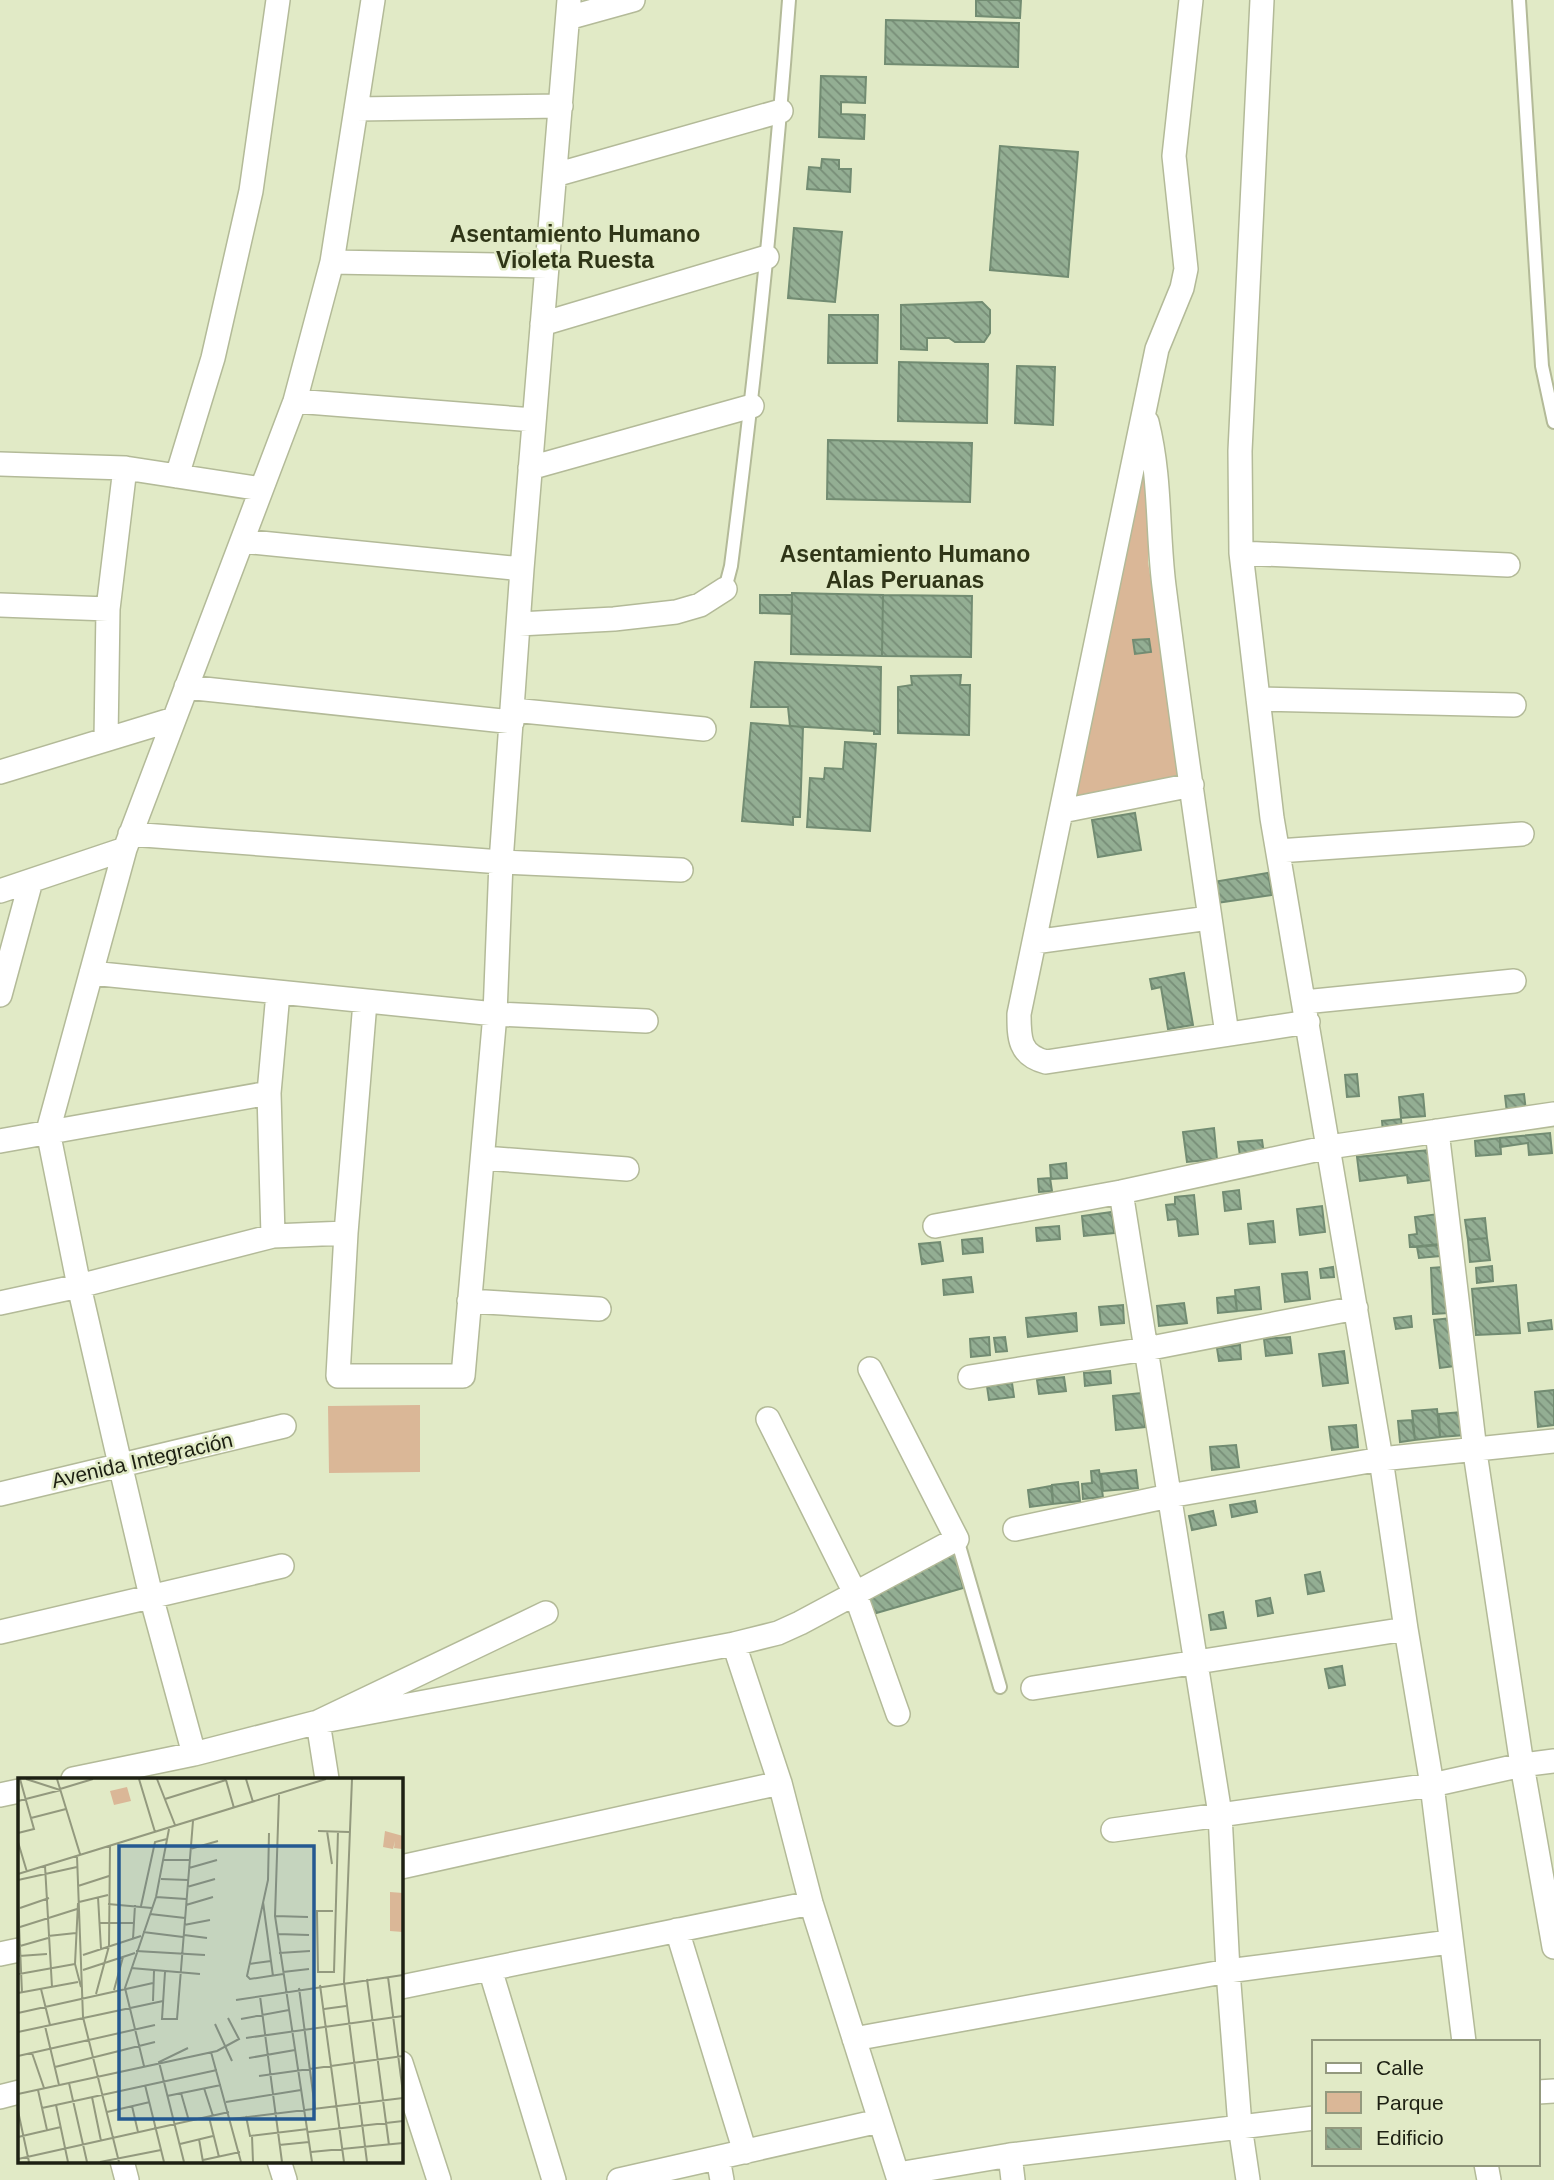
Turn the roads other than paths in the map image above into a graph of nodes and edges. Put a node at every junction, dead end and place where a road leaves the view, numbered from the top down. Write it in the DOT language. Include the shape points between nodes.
graph roads {
  1 [pos="278,0"];
  2 [pos="373,0"];
  3 [pos="633,0"];
  4 [pos="789,0"];
  5 [pos="1191,0"];
  6 [pos="1262,0"];
  7 [pos="1519,0"];
  8 [pos="568,9"];
  9 [pos="561,106"];
  10 [pos="356,109"];
  11 [pos="781,111"];
  12 [pos="555,174"];
  13 [pos="768,257"];
  14 [pos="332,262"];
  15 [pos="547,266"];
  16 [pos="542,324"];
  17 [pos="295,401"];
  18 [pos="752,406"];
  19 [pos="1144,412"];
  20 [pos="534,420"];
  21 [pos="1554,422"];
  22 [pos="0,464"];
  23 [pos="125,468"];
  24 [pos="530,468"];
  25 [pos="177,476"];
  26 [pos="261,489"];
  27 [pos="242,541"];
  28 [pos="1241,553"];
  29 [pos="1508,565"];
  30 [pos="522,569"];
  31 [pos="725,589"];
  32 [pos="0,605"];
  33 [pos="108,609"];
  34 [pos="519,624"];
  35 [pos="186,687"];
  36 [pos="1258,699"];
  37 [pos="1514,705"];
  38 [pos="513,716"];
  39 [pos="174,719"];
  40 [pos="704,729"];
  41 [pos="106,739"];
  42 [pos="0,772"];
  43 [pos="1192,785"];
  44 [pos="1062,811"];
  45 [pos="1522,834"];
  46 [pos="127,842"];
  47 [pos="1278,851"];
  48 [pos="501,862"];
  49 [pos="681,870"];
  50 [pos="31,881"];
  51 [pos="0,891"];
  52 [pos="1209,918"];
  53 [pos="1034,942"];
  54 [pos="91,974"];
  55 [pos="1514,981"];
  56 [pos="278,993"];
  57 [pos="0,995"];
  58 [pos="365,1002"];
  59 [pos="1306,1012"];
  60 [pos="495,1014"];
  61 [pos="646,1021"];
  62 [pos="1227,1034"];
  63 [pos="270,1093"];
  64 [pos="1554,1114"];
  65 [pos="48,1131"];
  66 [pos="1437,1131"];
  67 [pos="0,1141"];
  68 [pos="1329,1147"];
  69 [pos="484,1158"];
  70 [pos="627,1169"];
  71 [pos="1121,1192"];
  72 [pos="935,1226"];
  73 [pos="346,1233"];
  74 [pos="272,1236"];
  75 [pos="79,1286"];
  76 [pos="468,1301"];
  77 [pos="0,1303"];
  78 [pos="1356,1308"];
  79 [pos="599,1309"];
  80 [pos="1146,1349"];
  81 [pos="870,1369"];
  82 [pos="970,1377"];
  83 [pos="768,1419"];
  84 [pos="284,1426"];
  85 [pos="1554,1441"];
  86 [pos="1475,1450"];
  87 [pos="1381,1459"];
  88 [pos="120,1464"];
  89 [pos="0,1494"];
  90 [pos="1169,1496"];
  91 [pos="1015,1529"];
  92 [pos="957,1539"];
  93 [pos="282,1566"];
  94 [pos="855,1593"];
  95 [pos="151,1596"];
  96 [pos="546,1613"];
  97 [pos="1406,1629"];
  98 [pos="0,1632"];
  99 [pos="734,1644"];
  100 [pos="1196,1662"];
  101 [pos="1000,1687"];
  102 [pos="1033,1688"];
  103 [pos="898,1714"];
  104 [pos="318,1722"];
  105 [pos="194,1754"];
  106 [pos="1554,1761"];
  107 [pos="1522,1765"];
  108 [pos="78,1778"];
  109 [pos="327,1778"];
  110 [pos="780,1783"];
  111 [pos="1432,1785"];
  112 [pos="18,1791"];
  113 [pos="0,1795"];
  114 [pos="1220,1814"];
  115 [pos="1113,1830"];
  116 [pos="402,1867"];
  117 [pos="811,1903"];
  118 [pos="677,1930"];
  119 [pos="1450,1942"];
  120 [pos="1554,1947"];
  121 [pos="18,1950"];
  122 [pos="0,1954"];
  123 [pos="490,1969"];
  124 [pos="1228,1971"];
  125 [pos="402,1987"];
  126 [pos="854,2039"];
  127 [pos="1464,2040"];
  128 [pos="402,2066"];
  129 [pos="18,2092"];
  130 [pos="0,2097"];
  131 [pos="1312,2118"];
  132 [pos="878,2121"];
  133 [pos="1240,2126"];
  134 [pos="745,2152"];
  135 [pos="1010,2155"];
  136 [pos="122,2162"];
  137 [pos="279,2162"];
  138 [pos="720,2169"];
  139 [pos="898,2177"];
  140 [pos="127,2180"];
  141 [pos="285,2180"];
  142 [pos="439,2180"];
  143 [pos="554,2180"];
  144 [pos="619,2180"];
  145 [pos="1013,2180"];
  146 [pos="1248,2180"];
  1 -- 25 [label="street" via="251,191 213,358"];
  2 -- 10 [label="street"];
  3 -- 8 [label="street"];
  4 -- 11 [label="lane"];
  5 -- 19 [label="street" via="1174,156 1186,269 1157,349"];
  6 -- 28 [label="street" via="1240,451"];
  7 -- 21 [label="lane" via="1542,366"];
  8 -- 9 [label="street"];
  9 -- 10 [label="street"];
  9 -- 12 [label="street"];
  10 -- 14 [label="street"];
  11 -- 12 [label="street"];
  11 -- 13 [label="lane"];
  12 -- 15 [label="street"];
  13 -- 16 [label="street"];
  13 -- 18 [label="lane"];
  14 -- 15 [label="street"];
  14 -- 17 [label="street"];
  15 -- 16 [label="street"];
  16 -- 20 [label="street"];
  17 -- 20 [label="street"];
  17 -- 26 [label="street"];
  18 -- 24 [label="street"];
  18 -- 31 [label="lane"];
  19 -- 43 [label="street" via="1159,490 1164,586"];
  19 -- 44 [label="street"];
  20 -- 24 [label="street"];
  22 -- 23 [label="street"];
  23 -- 25 [label="street"];
  23 -- 33 [label="street"];
  24 -- 30 [label="street"];
  25 -- 26 [label="street"];
  26 -- 27 [label="street"];
  27 -- 30 [label="street"];
  27 -- 35 [label="street"];
  28 -- 29 [label="street"];
  28 -- 36 [label="street"];
  30 -- 34 [label="street"];
  31 -- 34 [label="street" via="700,605 676,612"];
  32 -- 33 [label="street"];
  33 -- 41 [label="street"];
  34 -- 38 [label="street"];
  35 -- 38 [label="street"];
  35 -- 39 [label="street"];
  36 -- 37 [label="street"];
  36 -- 47 [label="street"];
  38 -- 40 [label="street"];
  38 -- 48 [label="street"];
  39 -- 41 [label="street"];
  39 -- 46 [label="street"];
  41 -- 42 [label="street"];
  43 -- 44 [label="street"];
  43 -- 52 [label="street"];
  44 -- 53 [label="street"];
  45 -- 47 [label="street"];
  46 -- 48 [label="street"];
  46 -- 50 [label="street"];
  46 -- 54 [label="street"];
  47 -- 59 [label="street"];
  48 -- 49 [label="street"];
  48 -- 60 [label="street"];
  50 -- 51 [label="street"];
  50 -- 57 [label="street"];
  52 -- 53 [label="street"];
  52 -- 62 [label="street"];
  53 -- 62 [label="street" via="1019,1014 1022,1042 1032,1058 1063,1060"];
  54 -- 56 [label="street"];
  54 -- 65 [label="street"];
  55 -- 59 [label="street"];
  56 -- 58 [label="street"];
  56 -- 63 [label="street"];
  58 -- 60 [label="street"];
  58 -- 73 [label="street"];
  59 -- 62 [label="street"];
  59 -- 68 [label="street"];
  60 -- 61 [label="street"];
  60 -- 69 [label="street"];
  63 -- 65 [label="street"];
  63 -- 74 [label="street"];
  64 -- 66 [label="street"];
  65 -- 67 [label="street"];
  65 -- 75 [label="street"];
  66 -- 68 [label="street"];
  66 -- 86 [label="street"];
  68 -- 71 [label="street"];
  68 -- 78 [label="street"];
  69 -- 70 [label="street"];
  69 -- 76 [label="street"];
  71 -- 72 [label="street"];
  71 -- 80 [label="street"];
  73 -- 74 [label="street"];
  73 -- 76 [label="street" via="338,1376 463,1376"];
  74 -- 75 [label="street"];
  75 -- 77 [label="street"];
  75 -- 88 [label="street"];
  76 -- 79 [label="street"];
  78 -- 80 [label="street"];
  78 -- 87 [label="street"];
  80 -- 82 [label="street"];
  80 -- 90 [label="street"];
  81 -- 92 [label="street"];
  83 -- 94 [label="street"];
  84 -- 88 [label="street, Avenida Integración"];
  85 -- 86 [label="street"];
  86 -- 87 [label="street"];
  86 -- 107 [label="street"];
  87 -- 90 [label="street"];
  87 -- 97 [label="street"];
  88 -- 89 [label="street, Avenida Integración"];
  88 -- 95 [label="street"];
  90 -- 91 [label="street"];
  90 -- 100 [label="street"];
  92 -- 94 [label="street"];
  92 -- 101 [label="lane"];
  93 -- 95 [label="street"];
  94 -- 99 [label="street" via="778,1633"];
  94 -- 103 [label="street"];
  95 -- 98 [label="street"];
  95 -- 105 [label="street"];
  96 -- 104 [label="street"];
  97 -- 100 [label="street"];
  97 -- 111 [label="street"];
  99 -- 104 [label="street"];
  99 -- 110 [label="street"];
  100 -- 102 [label="street"];
  100 -- 114 [label="street"];
  104 -- 105 [label="street"];
  104 -- 109 [label="street"];
  105 -- 108 [label="street"];
  106 -- 107 [label="street"];
  107 -- 111 [label="street"];
  107 -- 120 [label="street"];
  110 -- 116 [label="street"];
  110 -- 117 [label="street"];
  111 -- 114 [label="street"];
  111 -- 119 [label="street"];
  112 -- 113 [label="street"];
  114 -- 115 [label="street"];
  114 -- 124 [label="street"];
  117 -- 118 [label="street"];
  117 -- 126 [label="street"];
  118 -- 123 [label="street"];
  118 -- 134 [label="street"];
  119 -- 124 [label="street"];
  119 -- 127 [label="street"];
  121 -- 122 [label="street"];
  123 -- 125 [label="street"];
  123 -- 143 [label="street"];
  124 -- 126 [label="street"];
  124 -- 133 [label="street"];
  126 -- 132 [label="street"];
  128 -- 142 [label="street"];
  129 -- 130 [label="street"];
  131 -- 133 [label="street"];
  132 -- 134 [label="street"];
  132 -- 139 [label="street"];
  133 -- 135 [label="street"];
  133 -- 146 [label="street"];
  134 -- 138 [label="street"];
  135 -- 139 [label="street"];
  135 -- 145 [label="street"];
  136 -- 140 [label="street"];
  137 -- 141 [label="street"];
  138 -- 144 [label="street"];
}
